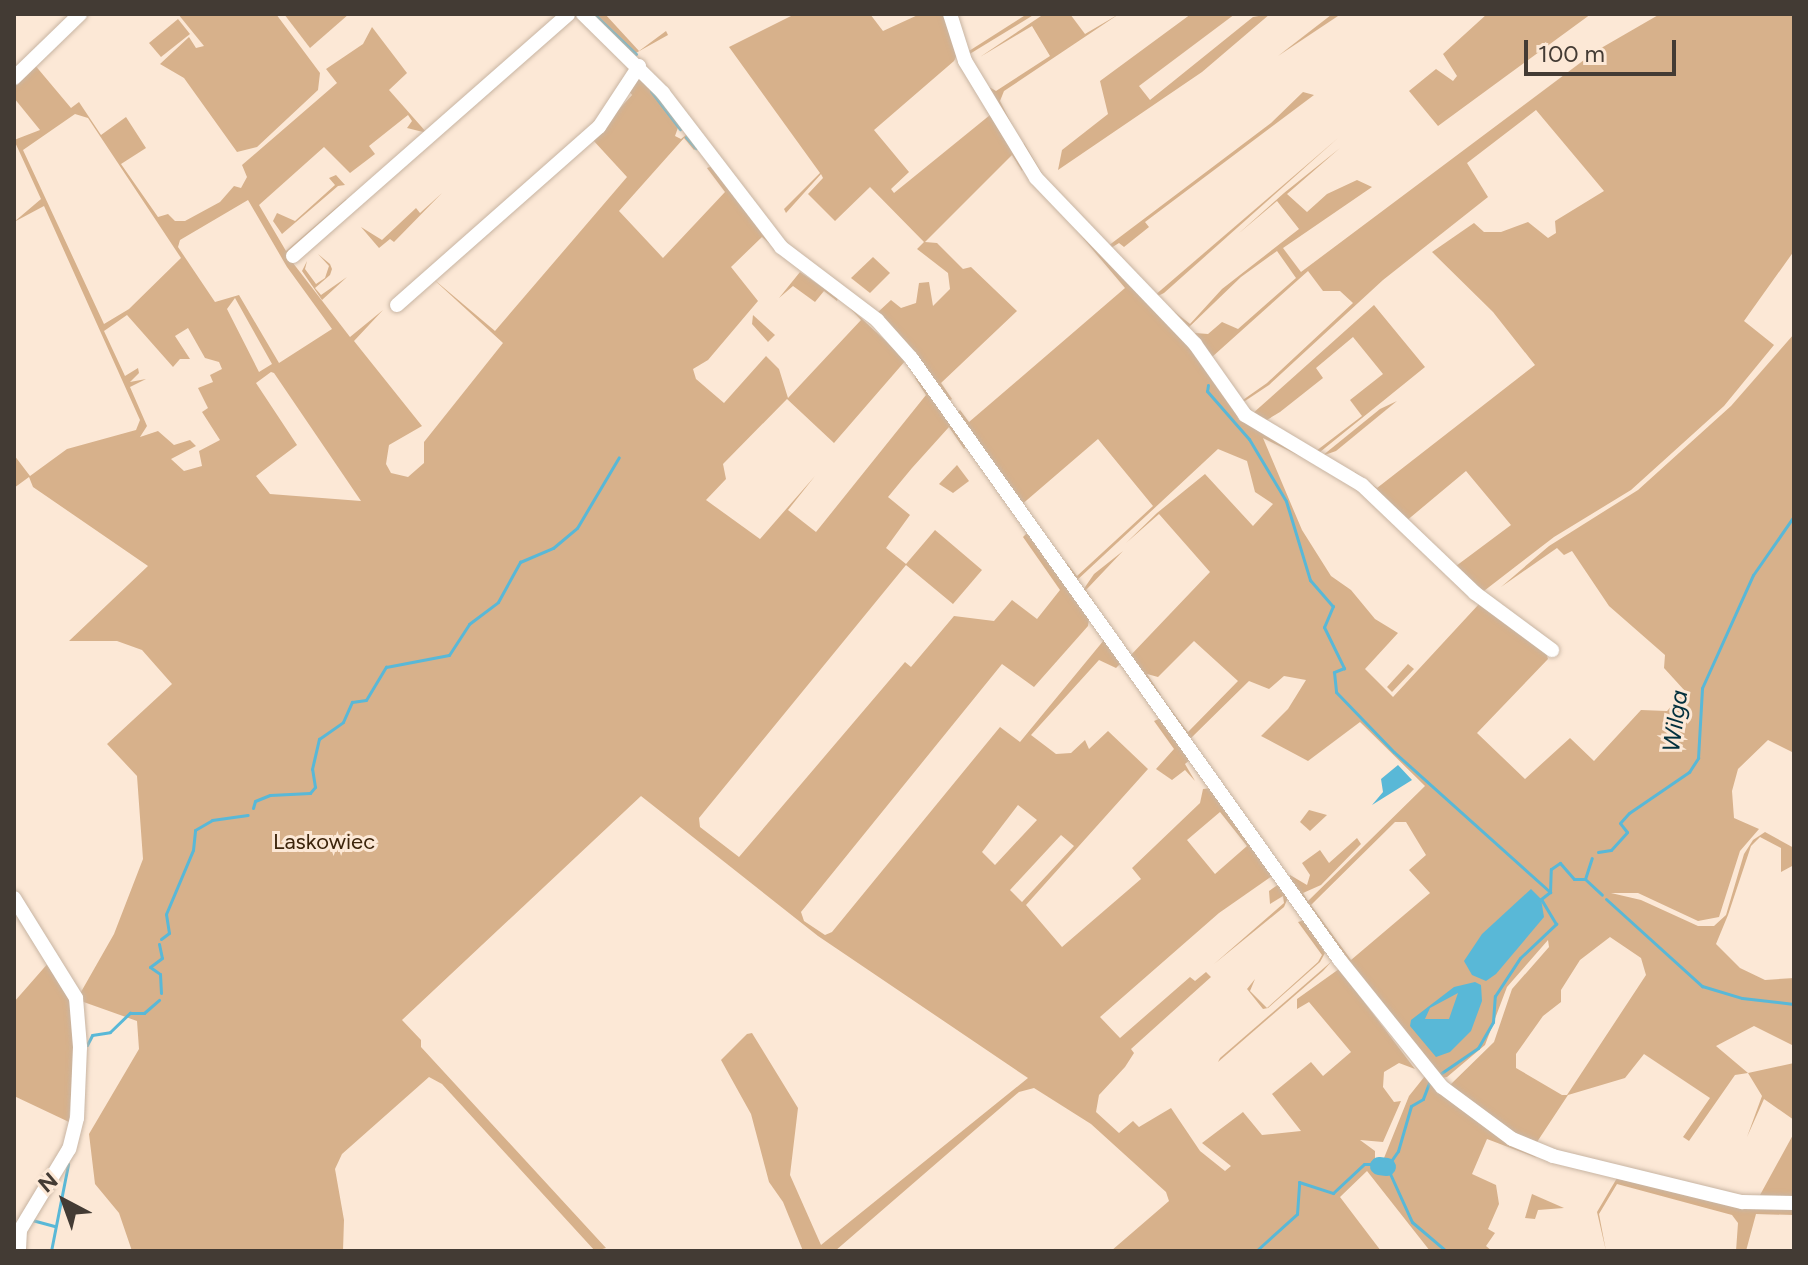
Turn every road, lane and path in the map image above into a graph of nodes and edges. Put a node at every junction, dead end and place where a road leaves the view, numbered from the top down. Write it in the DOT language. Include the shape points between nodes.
graph roads {
  1 [pos="80,14"];
  2 [pos="568,14"];
  3 [pos="583,14"];
  4 [pos="950,14"];
  5 [pos="639,66"];
  6 [pos="14,78"];
  7 [pos="293,256"];
  8 [pos="397,305"];
  9 [pos="1552,650"];
  10 [pos="14,898"];
  11 [pos="1794,1203"];
  12 [pos="19,1251"];
  1 -- 6 [label="street"];
  2 -- 7 [label="street"];
  3 -- 5 [label="street"];
  4 -- 9 [label="street" via="965,61 1036,178 1153,305 1187,334 1245,415 1273,437 1362,485 1468,587"];
  5 -- 8 [label="street" via="599,127"];
  5 -- 11 [label="street" via="781,247 877,320 911,358 1339,959 1442,1087 1512,1139 1553,1156 1742,1202"];
  10 -- 12 [label="street" via="76,998 80,1047 77,1118 69,1149 22,1228"];
}
